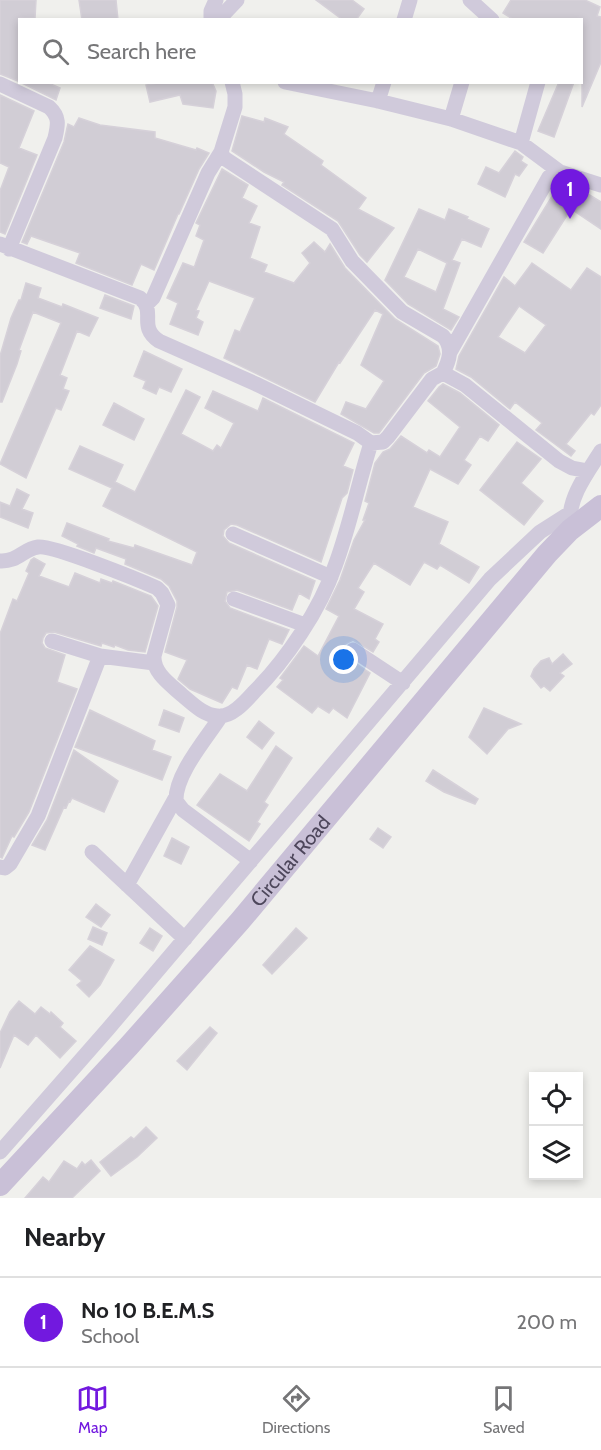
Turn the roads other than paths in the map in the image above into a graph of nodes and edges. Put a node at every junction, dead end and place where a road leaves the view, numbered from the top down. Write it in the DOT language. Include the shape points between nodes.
graph roads {
  1 [pos="216,0"];
  2 [pos="237,0"];
  3 [pos="410,0"];
  4 [pos="470,0"];
  5 [pos="485,17"];
  6 [pos="210,18"];
  7 [pos="220,18"];
  8 [pos="405,18"];
  9 [pos="0,84"];
  10 [pos="233,84"];
  11 [pos="295,84"];
  12 [pos="383,84"];
  13 [pos="461,84"];
  14 [pos="537,84"];
  15 [pos="378,101"];
  16 [pos="451,119"];
  17 [pos="521,143"];
  18 [pos="221,152"];
  19 [pos="560,172"];
  20 [pos="601,185"];
  21 [pos="4,246"];
  22 [pos="147,305"];
  23 [pos="450,352"];
  24 [pos="443,373"];
  25 [pos="372,443"];
  26 [pos="601,451"];
  27 [pos="588,471"];
  28 [pos="601,506"];
  29 [pos="570,521"];
  30 [pos="233,534"];
  31 [pos="0,561"];
  32 [pos="331,577"];
  33 [pos="234,599"];
  34 [pos="305,625"];
  35 [pos="52,641"];
  36 [pos="353,650"];
  37 [pos="100,656"];
  38 [pos="154,663"];
  39 [pos="403,683"];
  40 [pos="221,716"];
  41 [pos="176,797"];
  42 [pos="92,852"];
  43 [pos="251,861"];
  44 [pos="0,867"];
  45 [pos="127,885"];
  46 [pos="185,939"];
  47 [pos="0,1152"];
  48 [pos="0,1185"];
  1 -- 6 [label="street"];
  2 -- 7 [label="street"];
  3 -- 8 [label="street"];
  4 -- 5 [label="street"];
  9 -- 21 [label="street" via="49,108 58,119 55,138"];
  10 -- 18 [label="street" via="235,107"];
  11 -- 15 [label="street"];
  12 -- 15 [label="street"];
  13 -- 16 [label="street"];
  14 -- 17 [label="street"];
  15 -- 16 [label="street"];
  16 -- 17 [label="street"];
  17 -- 19 [label="street"];
  18 -- 22 [label="street"];
  18 -- 23 [label="street" via="224,158 332,229 357,267 402,312 443,336"];
  19 -- 20 [label="street"];
  19 -- 23 [label="street" via="549,177"];
  21 -- 22 [label="street" via="140,298"];
  22 -- 25 [label="street" via="148,330 159,341 256,384"];
  23 -- 24 [label="street"];
  24 -- 25 [label="street" via="432,379 383,442"];
  24 -- 27 [label="street" via="465,385 559,461"];
  25 -- 32 [label="street"];
  26 -- 27 [label="street"];
  27 -- 29 [label="street" via="577,491"];
  28 -- 29 [label="main road, Circular Road"];
  29 -- 39 [label="street" via="540,532 490,579"];
  29 -- 48 [label="main road, Circular Road" via="547,554 240,921"];
  30 -- 32 [label="street"];
  31 -- 38 [label="street" via="14,560 29,550 44,547 156,588 168,605"];
  32 -- 34 [label="street"];
  33 -- 34 [label="street"];
  34 -- 40 [label="street" via="274,673 230,714"];
  35 -- 37 [label="street"];
  36 -- 39 [label="street"];
  37 -- 38 [label="street"];
  37 -- 44 [label="street" via="38,816 10,864"];
  38 -- 40 [label="street" via="157,671 193,704 204,712"];
  39 -- 43 [label="street"];
  40 -- 41 [label="street" via="188,766"];
  41 -- 43 [label="street" via="179,807"];
  41 -- 45 [label="street"];
  42 -- 45 [label="street"];
  43 -- 46 [label="street"];
  45 -- 46 [label="street"];
  46 -- 47 [label="street"];
}
